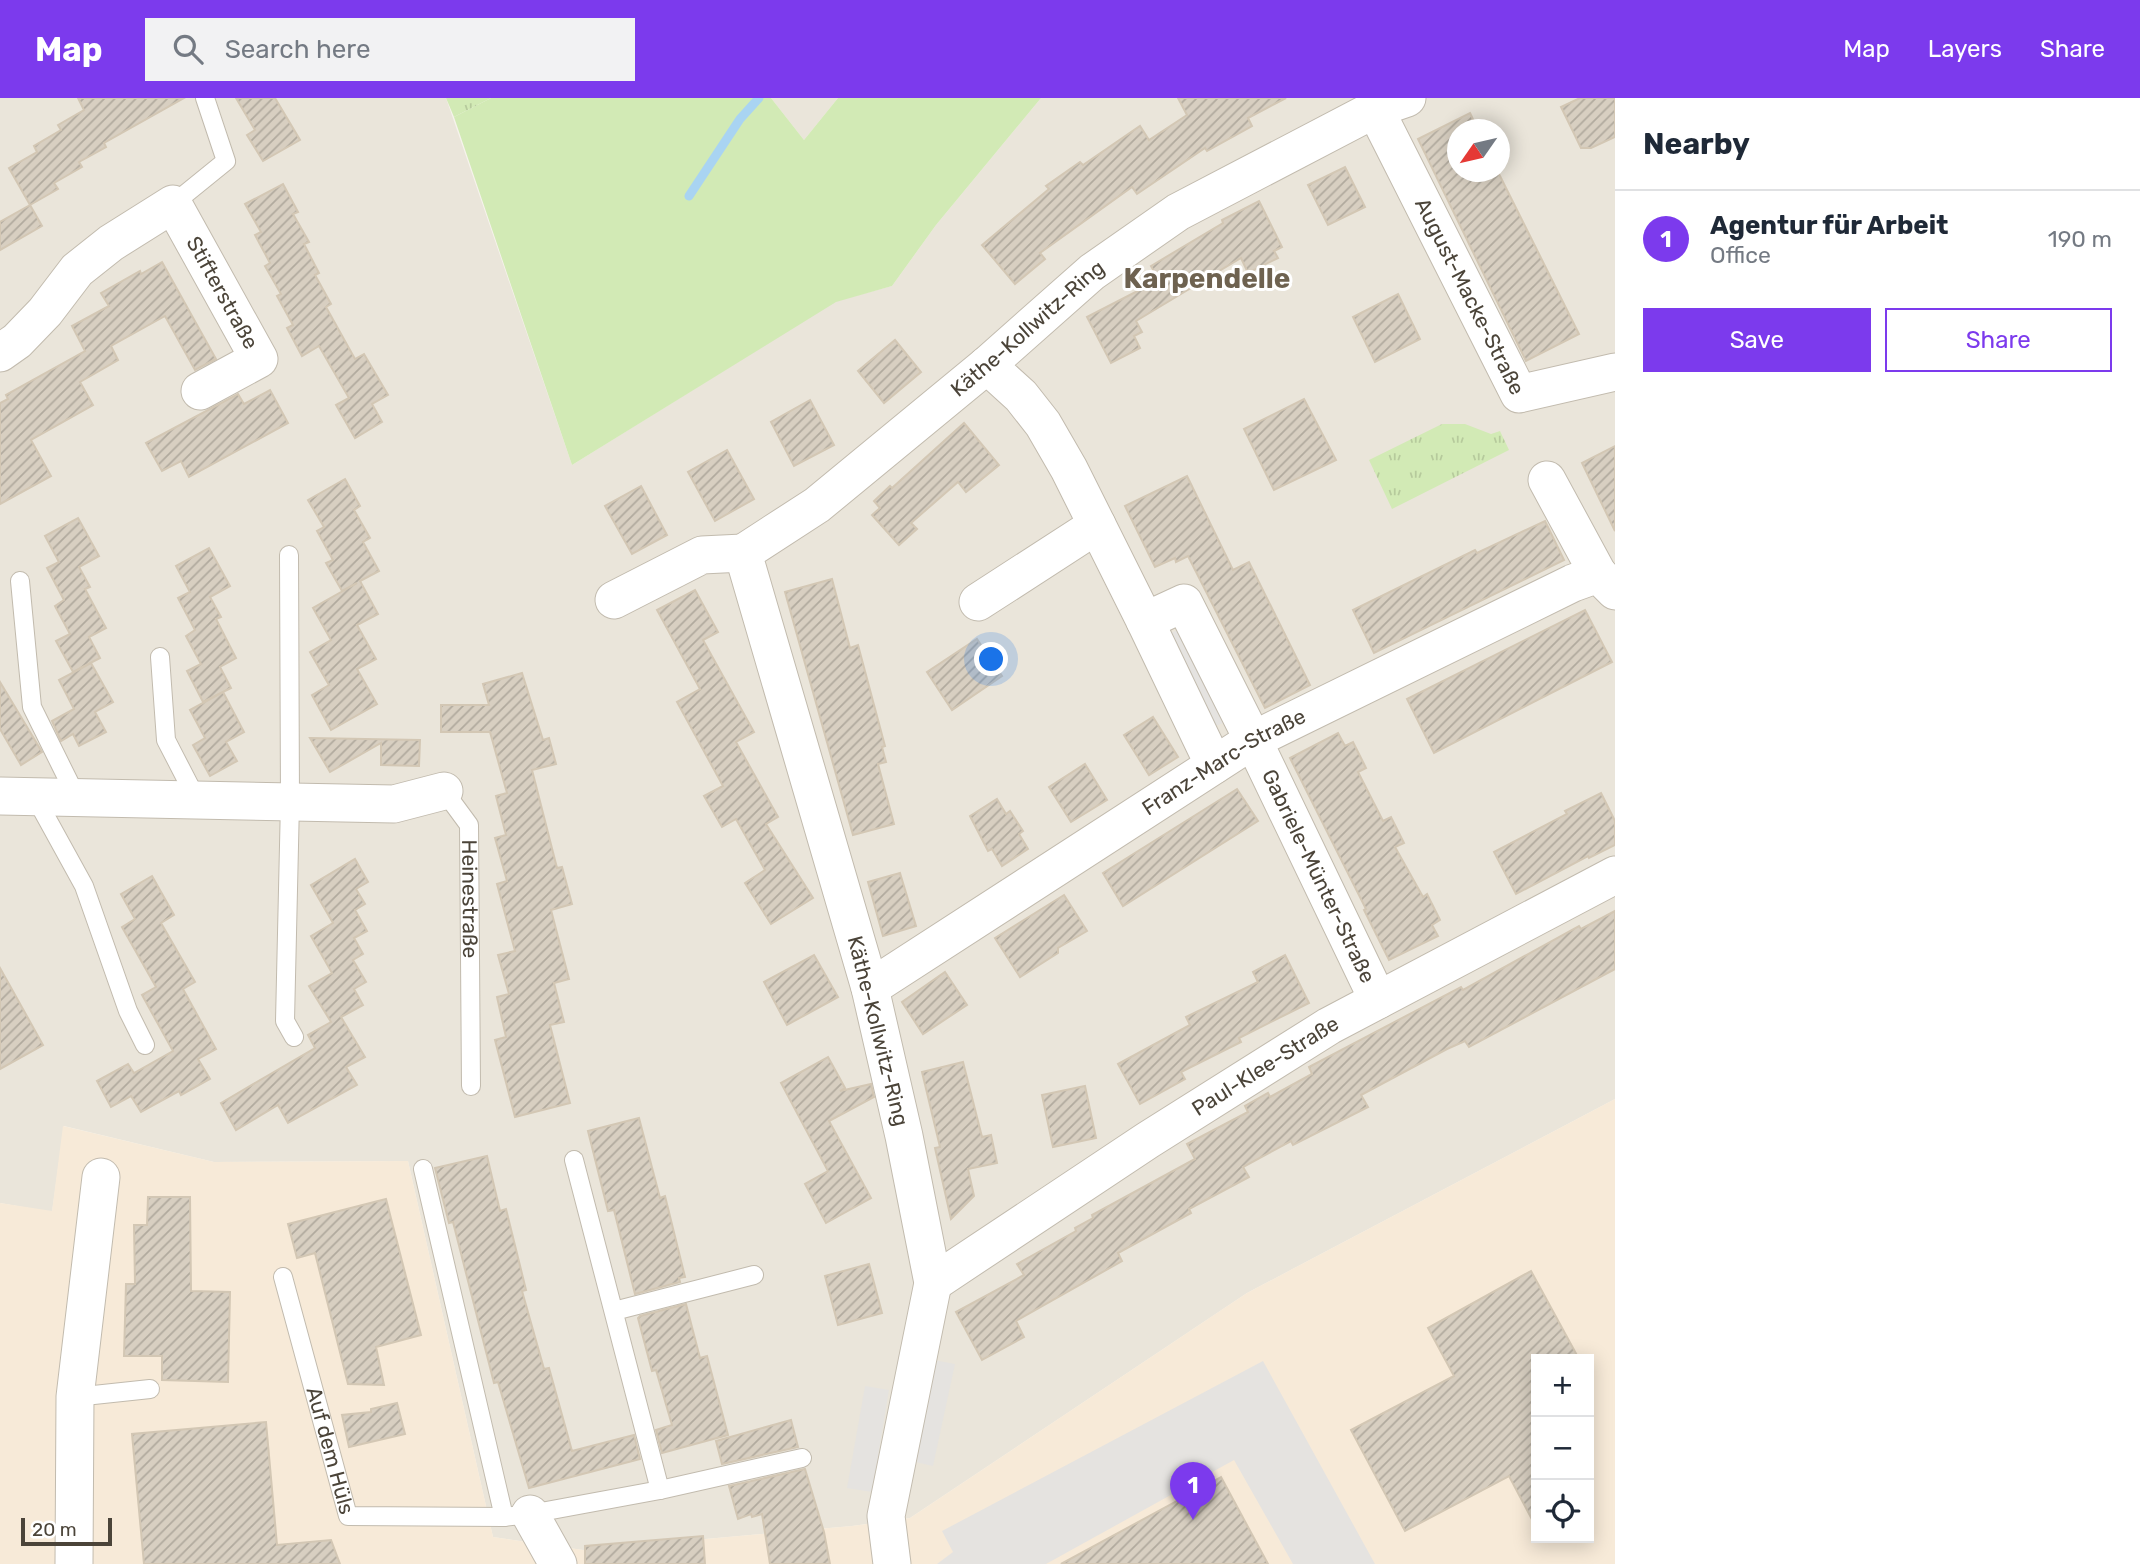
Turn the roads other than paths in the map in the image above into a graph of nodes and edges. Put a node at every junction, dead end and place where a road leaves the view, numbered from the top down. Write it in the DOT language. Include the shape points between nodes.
graph roads {
  1 [pos="205,98"];
  2 [pos="1391,104"];
  3 [pos="173,204"];
  4 [pos="0,353"];
  5 [pos="987,365"];
  6 [pos="1615,372"];
  7 [pos="200,391"];
  8 [pos="1547,480"];
  9 [pos="1097,525"];
  10 [pos="743,553"];
  11 [pos="289,555"];
  12 [pos="20,581"];
  13 [pos="1606,582"];
  14 [pos="614,600"];
  15 [pos="978,602"];
  16 [pos="1146,621"];
  17 [pos="160,657"];
  18 [pos="1253,740"];
  19 [pos="1214,765"];
  20 [pos="444,790"];
  21 [pos="18,797"];
  22 [pos="78,798"];
  23 [pos="197,800"];
  24 [pos="290,802"];
  25 [pos="1615,875"];
  26 [pos="870,988"];
  27 [pos="1378,1000"];
  28 [pos="294,1037"];
  29 [pos="145,1045"];
  30 [pos="471,1086"];
  31 [pos="574,1160"];
  32 [pos="423,1169"];
  33 [pos="101,1177"];
  34 [pos="754,1275"];
  35 [pos="283,1277"];
  36 [pos="933,1283"];
  37 [pos="614,1311"];
  38 [pos="150,1389"];
  39 [pos="75,1398"];
  40 [pos="802,1458"];
  41 [pos="660,1490"];
  42 [pos="517,1516"];
  43 [pos="74,1564"];
  44 [pos="558,1564"];
  45 [pos="892,1564"];
  1 -- 3 [label="lane" via="226,162"];
  2 -- 5 [label="street, Käthe-Kollwitz-Ring" via="1178,212 1092,272"];
  2 -- 6 [label="street, August-Macke-Straße" via="1519,394"];
  3 -- 4 [label="street" via="77,270 45,312"];
  3 -- 7 [label="street, Stifterstraße" via="259,359"];
  5 -- 9 [label="street" via="1043,424"];
  5 -- 10 [label="street, Käthe-Kollwitz-Ring" via="817,505"];
  8 -- 13 [label="street, Franz-Marc-Straße"];
  9 -- 15 [label="street"];
  9 -- 16 [label="street"];
  10 -- 14 [label="street" via="702,555"];
  10 -- 26 [label="street, Käthe-Kollwitz-Ring"];
  11 -- 24 [label="lane"];
  12 -- 22 [label="lane" via="32,707"];
  13 -- 18 [label="street, Franz-Marc-Straße" via="1573,583"];
  16 -- 18 [label="street, Gabriele-Münter-Straße" via="1184,603"];
  16 -- 19 [label="street"];
  17 -- 23 [label="lane" via="166,740"];
  18 -- 19 [label="street, Franz-Marc-Straße"];
  18 -- 27 [label="street, Gabriele-Münter-Straße"];
  19 -- 26 [label="street, Franz-Marc-Straße"];
  20 -- 24 [label="street, Heinestraße" via="394,804"];
  20 -- 30 [label="lane, Heinestraße" via="469,825"];
  21 -- 22 [label="street, Heinestraße"];
  21 -- 29 [label="lane, Heinestraße" via="84,886 128,1011"];
  22 -- 23 [label="street, Heinestraße"];
  23 -- 24 [label="street, Heinestraße"];
  24 -- 28 [label="lane" via="285,1021"];
  25 -- 27 [label="street, Paul-Klee-Straße"];
  26 -- 36 [label="street, Käthe-Kollwitz-Ring"];
  27 -- 36 [label="street, Paul-Klee-Straße" via="1159,1133"];
  31 -- 37 [label="lane"];
  32 -- 42 [label="lane"];
  33 -- 39 [label="street"];
  34 -- 37 [label="lane"];
  35 -- 42 [label="lane, Auf dem Hüls" via="348,1516"];
  36 -- 45 [label="street, Käthe-Kollwitz-Ring" via="886,1516"];
  37 -- 41 [label="lane"];
  38 -- 39 [label="lane"];
  39 -- 43 [label="street"];
  40 -- 41 [label="lane, Auf dem Hüls"];
  41 -- 42 [label="lane, Auf dem Hüls"];
  42 -- 44 [label="street"];
}
